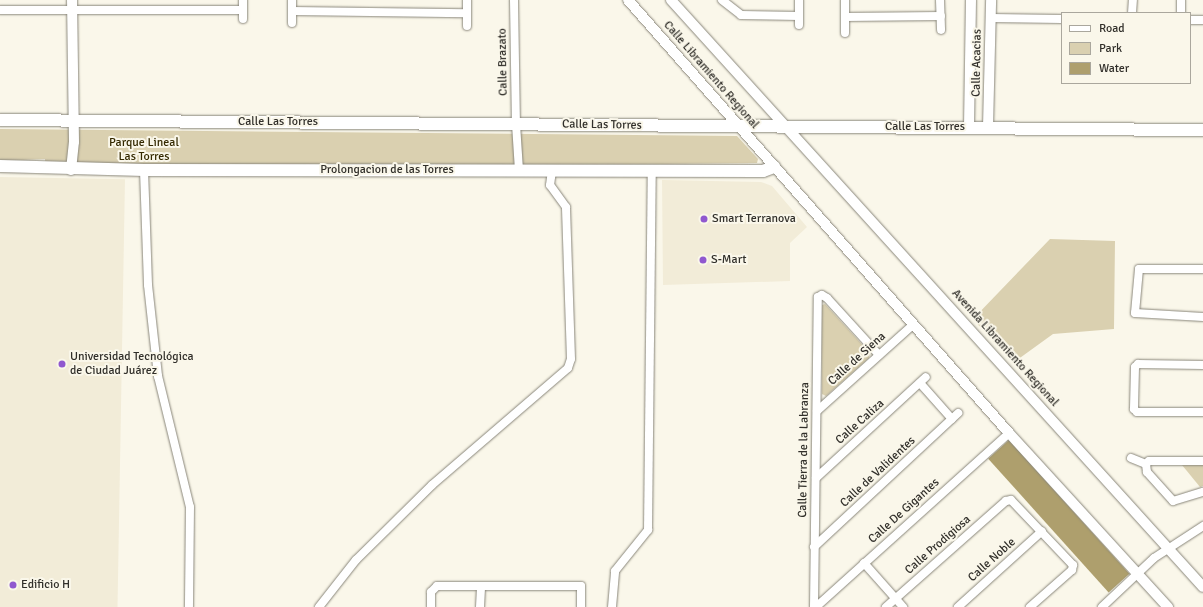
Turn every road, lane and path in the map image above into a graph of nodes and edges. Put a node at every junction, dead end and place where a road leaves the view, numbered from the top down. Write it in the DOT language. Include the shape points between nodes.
graph roads {
  1 [pos="72,0"];
  2 [pos="243,0"];
  3 [pos="292,0"];
  4 [pos="467,0"];
  5 [pos="514,0"];
  6 [pos="722,0"];
  7 [pos="799,0"];
  8 [pos="845,0"];
  9 [pos="940,0"];
  10 [pos="971,0"];
  11 [pos="991,0"];
  12 [pos="1133,0"];
  13 [pos="1181,0"];
  14 [pos="633,2"];
  15 [pos="675,2"];
  16 [pos="0,10"];
  17 [pos="243,10"];
  18 [pos="72,12"];
  19 [pos="292,12"];
  20 [pos="1132,12"];
  21 [pos="1181,12"];
  22 [pos="467,13"];
  23 [pos="799,16"];
  24 [pos="941,16"];
  25 [pos="845,17"];
  26 [pos="991,18"];
  27 [pos="244,19"];
  28 [pos="1061,19"];
  29 [pos="1191,20"];
  30 [pos="1203,20"];
  31 [pos="292,23"];
  32 [pos="800,25"];
  33 [pos="467,26"];
  34 [pos="941,30"];
  35 [pos="845,33"];
  36 [pos="0,120"];
  37 [pos="73,121"];
  38 [pos="516,124"];
  39 [pos="740,127"];
  40 [pos="788,127"];
  41 [pos="969,127"];
  42 [pos="988,127"];
  43 [pos="1203,130"];
  44 [pos="0,166"];
  45 [pos="774,167"];
  46 [pos="71,170"];
  47 [pos="144,170"];
  48 [pos="519,170"];
  49 [pos="552,170"];
  50 [pos="652,171"];
  51 [pos="1203,269"];
  52 [pos="1203,317"];
  53 [pos="913,325"];
  54 [pos="879,356"];
  55 [pos="1203,365"];
  56 [pos="926,377"];
  57 [pos="920,383"];
  58 [pos="817,411"];
  59 [pos="1203,412"];
  60 [pos="1008,433"];
  61 [pos="1131,458"];
  62 [pos="1203,461"];
  63 [pos="1146,464"];
  64 [pos="816,478"];
  65 [pos="1203,492"];
  66 [pos="1203,526"];
  67 [pos="1042,531"];
  68 [pos="814,547"];
  69 [pos="1168,547"];
  70 [pos="864,563"];
  71 [pos="1138,573"];
  72 [pos="481,586"];
  73 [pos="1203,587"];
  74 [pos="895,598"];
  75 [pos="189,607"];
  76 [pos="319,607"];
  77 [pos="431,607"];
  78 [pos="480,607"];
  79 [pos="581,607"];
  80 [pos="612,607"];
  81 [pos="815,607"];
  82 [pos="886,607"];
  83 [pos="903,607"];
  84 [pos="958,607"];
  85 [pos="1030,607"];
  86 [pos="1102,607"];
  87 [pos="1168,607"];
  1 -- 18 [label="street"];
  2 -- 17 [label="street"];
  3 -- 19 [label="street"];
  4 -- 22 [label="street"];
  5 -- 38 [label="street, Calle Brazato"];
  6 -- 23 [label="street" via="741,15"];
  7 -- 23 [label="street"];
  8 -- 25 [label="street"];
  9 -- 24 [label="street"];
  10 -- 41 [label="street, Calle Acacias"];
  11 -- 26 [label="street, Calle Acacias"];
  12 -- 20 [label="street"];
  13 -- 21 [label="street"];
  14 -- 39 [label="street, Calle Libramiento Regional"];
  15 -- 40 [label="street, Calle Libramiento Regional"];
  16 -- 18 [label="street"];
  17 -- 18 [label="street"];
  17 -- 27 [label="street"];
  18 -- 37 [label="street"];
  19 -- 22 [label="street"];
  19 -- 31 [label="street"];
  22 -- 33 [label="street"];
  23 -- 32 [label="street"];
  24 -- 25 [label="street"];
  24 -- 34 [label="street"];
  25 -- 35 [label="street"];
  26 -- 28 [label="street"];
  26 -- 42 [label="street, Calle Acacias"];
  29 -- 30 [label="street"];
  36 -- 37 [label="main road, Calle Las Torres"];
  37 -- 38 [label="main road, Calle Las Torres"];
  37 -- 46 [label="street"];
  38 -- 39 [label="main road, Calle Las Torres"];
  38 -- 48 [label="street, Calle Brazato"];
  39 -- 40 [label="main road, Calle Las Torres"];
  39 -- 45 [label="street, Calle Libramiento Regional"];
  40 -- 41 [label="main road, Calle Las Torres"];
  40 -- 69 [label="street, Avenida Libramiento Regional"];
  41 -- 42 [label="main road, Calle Las Torres"];
  42 -- 43 [label="main road, Calle Las Torres"];
  44 -- 46 [label="main road, Prolongacion de las Torres"];
  45 -- 50 [label="main road, Prolongacion de las Torres" via="763,171"];
  45 -- 53 [label="street"];
  46 -- 47 [label="main road, Prolongacion de las Torres"];
  47 -- 48 [label="main road, Prolongacion de las Torres"];
  47 -- 75 [label="street" via="148,285 158,376 190,507"];
  48 -- 49 [label="main road, Prolongacion de las Torres"];
  49 -- 50 [label="main road, Prolongacion de las Torres"];
  49 -- 76 [label="street" via="550,185 566,207 571,359 568,368 432,485 356,560"];
  50 -- 80 [label="street" via="648,530 615,571"];
  51 -- 52 [label="street" via="1139,269 1135,313"];
  53 -- 54 [label="street, Calle de Siena"];
  53 -- 60 [label="street"];
  54 -- 58 [label="street, Calle de Siena"];
  54 -- 58 [label="street, Calle Tierra de la Labranza" via="822,295 818,297"];
  55 -- 59 [label="street" via="1138,364 1134,409 1137,412"];
  56 -- 57 [label="street, Calle Caliza"];
  57 -- 64 [label="street, Calle Caliza"];
  57 -- 68 [label="street, Calle de Validentes" via="955,416"];
  58 -- 64 [label="street, Calle Tierra de la Labranza"];
  60 -- 70 [label="street, Calle De Gigantes"];
  60 -- 71 [label="street"];
  61 -- 63 [label="street"];
  62 -- 63 [label="street" via="1149,461"];
  63 -- 65 [label="street" via="1147,472 1173,501"];
  64 -- 68 [label="street, Calle Tierra de la Labranza"];
  66 -- 69 [label="street"];
  67 -- 74 [label="street, Calle Prodigiosa" via="1013,501 1006,501"];
  67 -- 84 [label="street, Calle Noble"];
  67 -- 85 [label="street" via="1073,565 1072,570"];
  68 -- 81 [label="street, Calle Tierra de la Labranza"];
  69 -- 71 [label="street"];
  69 -- 73 [label="street, Avenida Libramiento Regional"];
  70 -- 74 [label="street"];
  70 -- 81 [label="street, Calle De Gigantes"];
  71 -- 86 [label="street"];
  71 -- 87 [label="street"];
  72 -- 77 [label="street" via="437,586 431,592"];
  72 -- 78 [label="street"];
  72 -- 79 [label="street" via="581,586"];
  74 -- 82 [label="street, Calle Prodigiosa"];
  74 -- 83 [label="street"];
}
